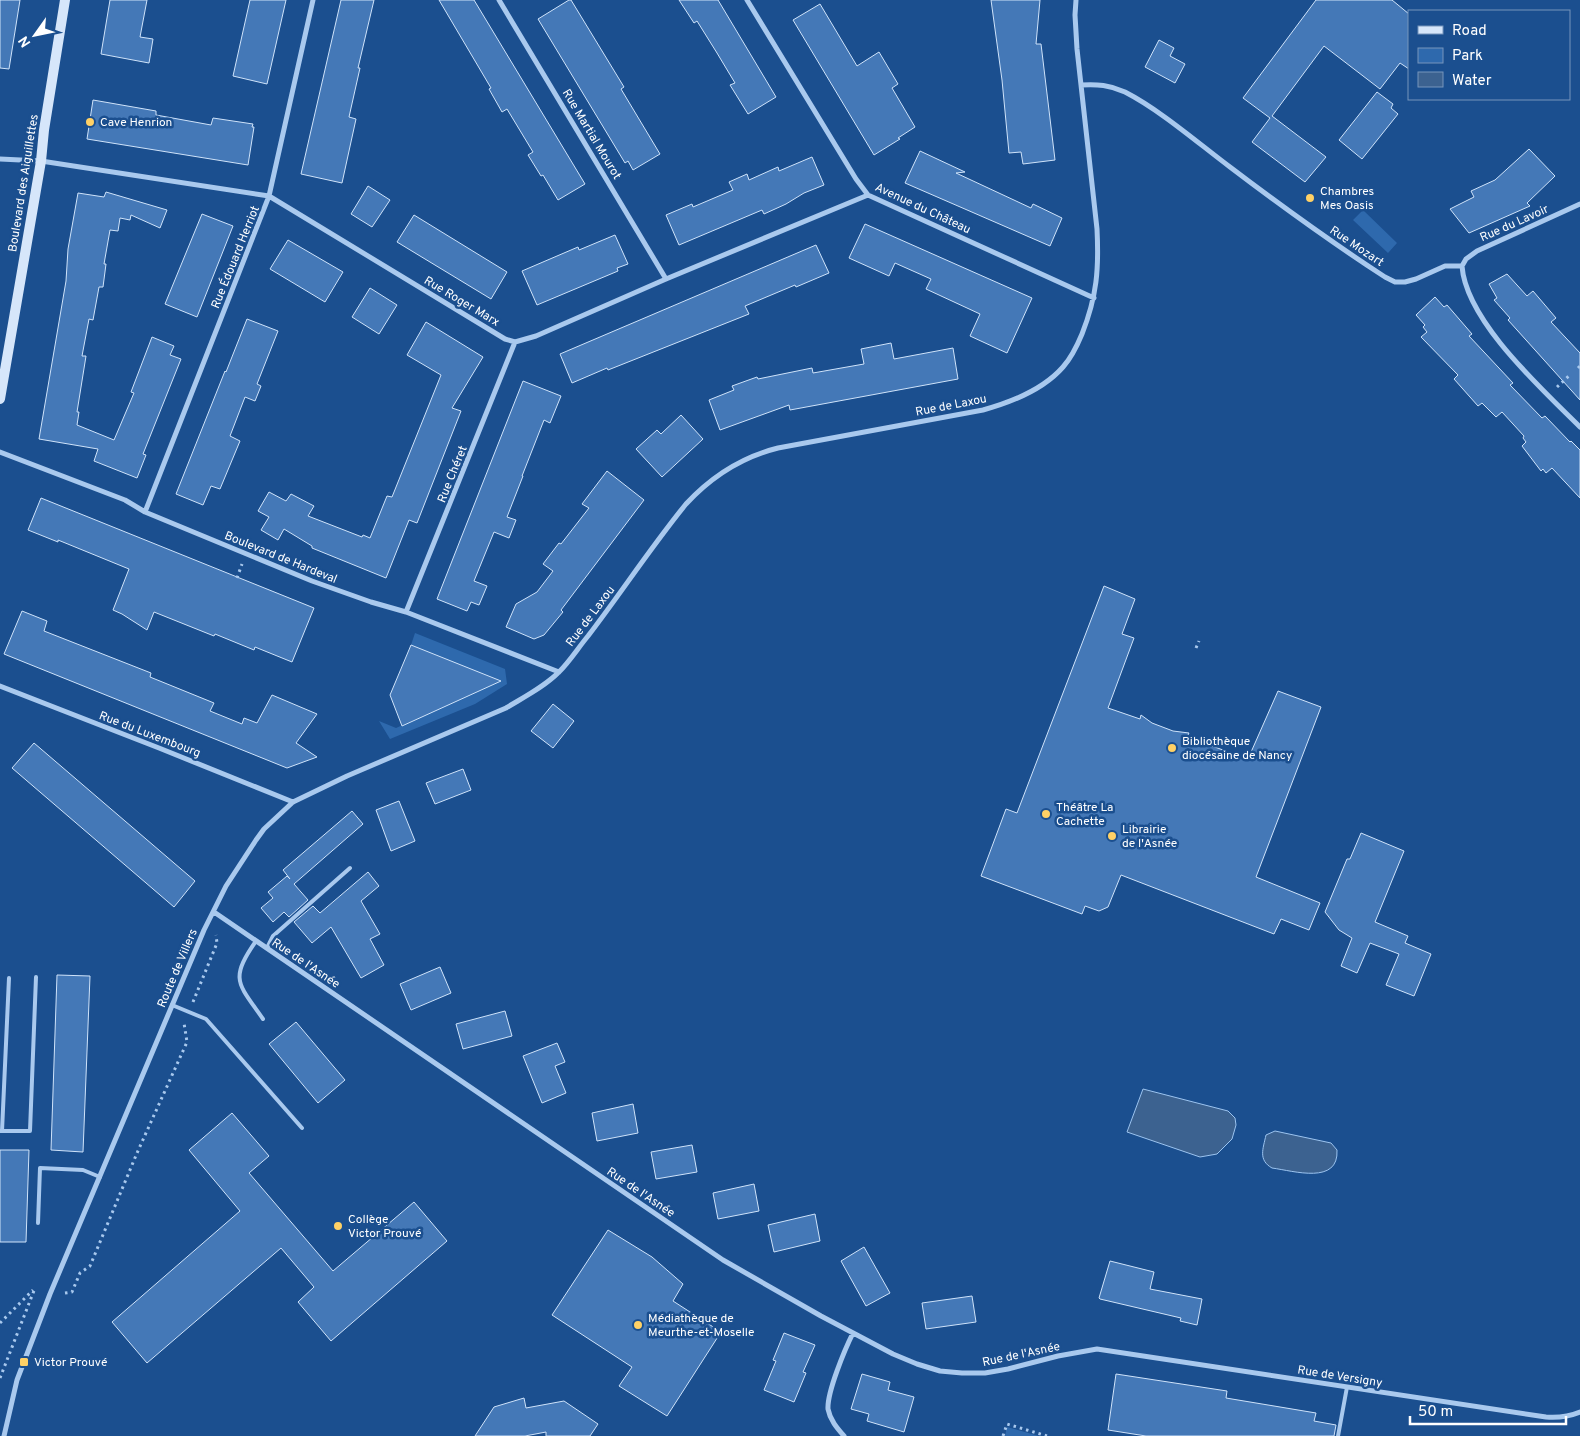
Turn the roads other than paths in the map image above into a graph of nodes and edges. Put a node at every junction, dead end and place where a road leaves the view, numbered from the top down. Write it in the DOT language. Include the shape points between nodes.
graph roads {
  1 [pos="65,0"];
  2 [pos="313,0"];
  3 [pos="499,0"];
  4 [pos="747,0"];
  5 [pos="1076,0"];
  6 [pos="1081,85"];
  7 [pos="0,159"];
  8 [pos="41,161"];
  9 [pos="868,194"];
  10 [pos="269,196"];
  11 [pos="1580,204"];
  12 [pos="1462,266"];
  13 [pos="666,279"];
  14 [pos="1094,298"];
  15 [pos="515,342"];
  16 [pos="0,399"];
  17 [pos="1580,427"];
  18 [pos="0,452"];
  19 [pos="144,512"];
  20 [pos="406,612"];
  21 [pos="559,672"];
  22 [pos="0,686"];
  23 [pos="293,802"];
  24 [pos="350,868"];
  25 [pos="214,912"];
  26 [pos="256,941"];
  27 [pos="266,948"];
  28 [pos="36,977"];
  29 [pos="9,978"];
  30 [pos="172,1005"];
  31 [pos="263,1019"];
  32 [pos="302,1128"];
  33 [pos="1,1131"];
  34 [pos="100,1176"];
  35 [pos="38,1223"];
  36 [pos="853,1333"];
  37 [pos="1097,1349"];
  38 [pos="1347,1387"];
  39 [pos="1580,1412"];
  40 [pos="4,1436"];
  41 [pos="844,1436"];
  42 [pos="1338,1436"];
  1 -- 8 [label="main road, Boulevard des Aiguillettes"];
  2 -- 10 [label="street, Rue Édouard Herriot"];
  3 -- 13 [label="street, Rue Martial Mourot"];
  4 -- 9 [label="street, Avenue du Château"];
  5 -- 6 [label="street, Rue de Laxou"];
  6 -- 12 [label="street, Rue Mozart" via="1101,84 1126,92 1384,277 1405,282 1445,266"];
  6 -- 14 [label="street, Rue de Laxou" via="1099,256"];
  7 -- 8 [label="street, Rue Roger Marx"];
  8 -- 10 [label="street, Rue Roger Marx"];
  8 -- 16 [label="main road, Boulevard des Aiguillettes"];
  9 -- 13 [label="street"];
  9 -- 14 [label="street, Avenue du Château"];
  10 -- 15 [label="street, Rue Roger Marx" via="505,339"];
  10 -- 19 [label="street, Rue Édouard Herriot"];
  11 -- 12 [label="street, Rue du Lavoir" via="1478,250"];
  12 -- 17 [label="street" via="1462,277 1470,298 1494,334"];
  13 -- 15 [label="street" via="536,336"];
  14 -- 21 [label="street, Rue de Laxou" via="1074,353 1047,381 1018,398 983,410 770,450 747,458 715,478 699,490 675,518"];
  15 -- 20 [label="street, Rue Chéret"];
  18 -- 19 [label="street, Boulevard de Hardeval" via="125,500"];
  19 -- 20 [label="street, Boulevard de Hardeval" via="312,581"];
  20 -- 21 [label="street, Boulevard de Hardeval"];
  21 -- 23 [label="street, Route de Villers" via="506,708"];
  22 -- 23 [label="street, Rue du Luxembourg"];
  23 -- 25 [label="street, Route de Villers" via="256,840 226,886"];
  24 -- 27 [label="lane" via="273,936"];
  25 -- 26 [label="street, Rue de l'Asnée"];
  25 -- 30 [label="street, Route de Villers"];
  26 -- 27 [label="street, Rue de l'Asnée"];
  26 -- 31 [label="lane" via="239,970 240,987"];
  27 -- 36 [label="street, Rue de l'Asnée" via="723,1260"];
  28 -- 33 [label="lane" via="30,1131"];
  29 -- 33 [label="lane"];
  30 -- 32 [label="lane" via="206,1019"];
  30 -- 34 [label="street, Route de Villers"];
  34 -- 35 [label="lane" via="83,1170 40,1168"];
  34 -- 40 [label="street, Route de Villers" via="17,1380"];
  36 -- 37 [label="street, Rue de l'Asnée" via="917,1364 962,1373 986,1373"];
  36 -- 41 [label="street" via="842,1355 828,1408 833,1422"];
  37 -- 38 [label="street, Rue de Versigny"];
  38 -- 39 [label="street, Rue de Versigny" via="1552,1418"];
  38 -- 42 [label="lane"];
}
